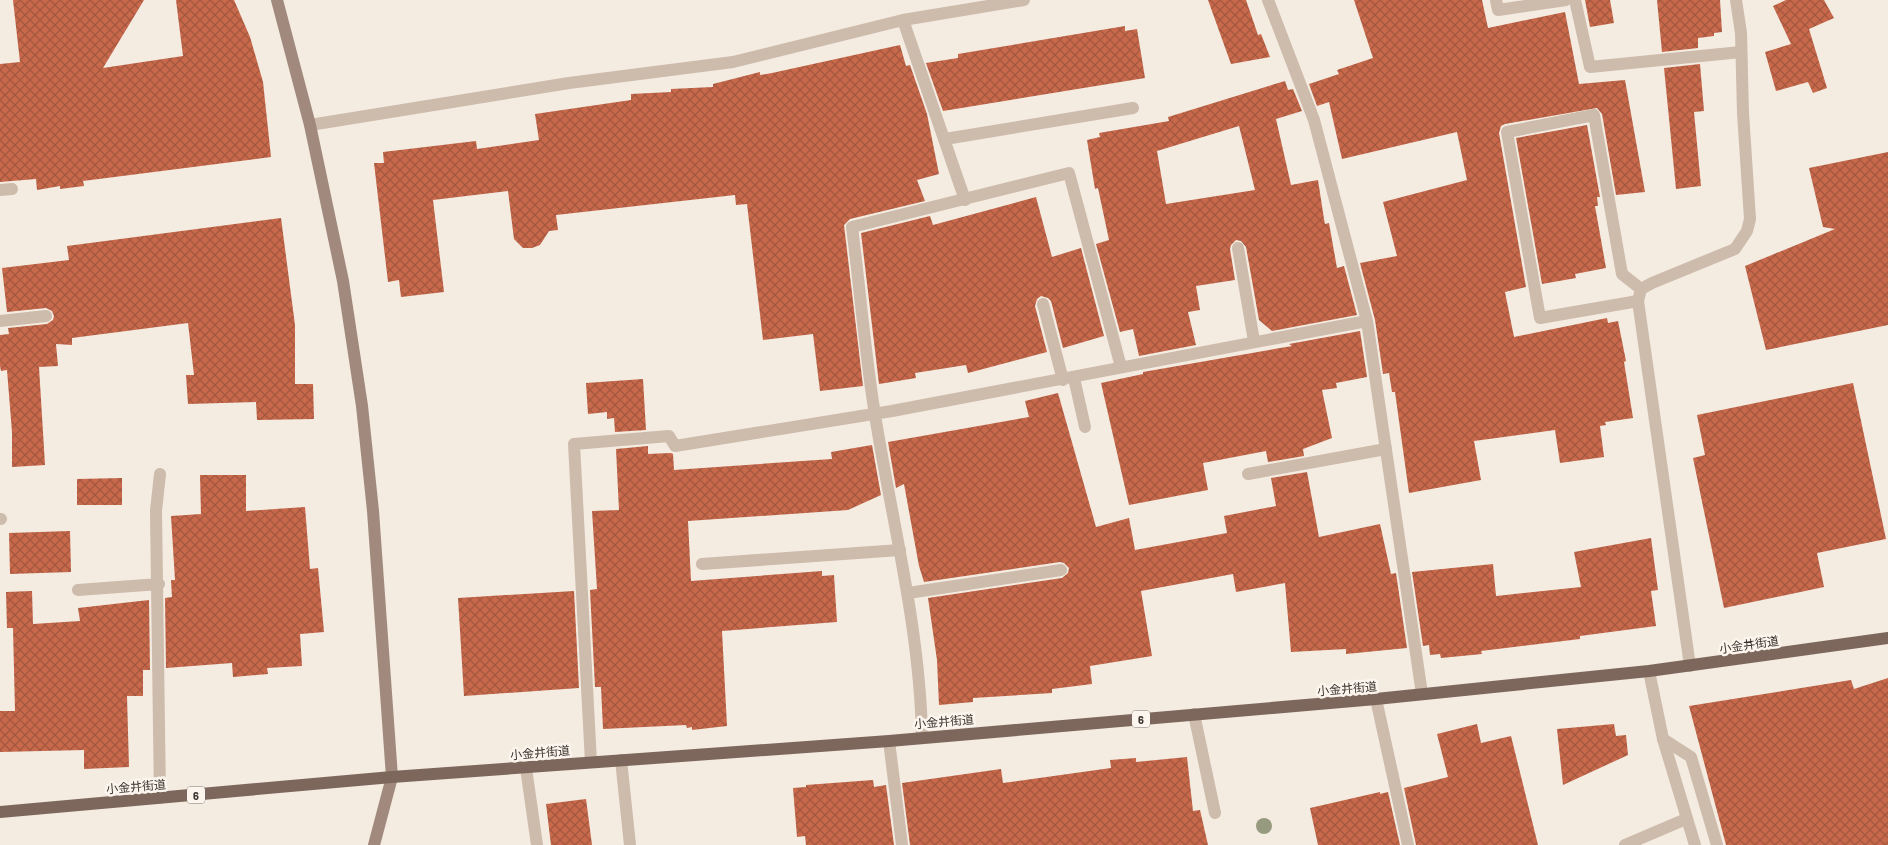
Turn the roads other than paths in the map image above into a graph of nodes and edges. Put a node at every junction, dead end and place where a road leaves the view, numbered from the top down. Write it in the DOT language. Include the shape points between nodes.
graph roads {
  1 [pos="277,0"];
  2 [pos="1024,0"];
  3 [pos="1268,0"];
  4 [pos="1496,0"];
  5 [pos="1566,0"];
  6 [pos="1574,0"];
  7 [pos="1736,0"];
  8 [pos="903,20"];
  9 [pos="1740,52"];
  10 [pos="1133,108"];
  11 [pos="310,125"];
  12 [pos="945,140"];
  13 [pos="965,200"];
  14 [pos="1238,248"];
  15 [pos="1639,295"];
  16 [pos="1043,304"];
  17 [pos="46,316"];
  18 [pos="0,321"];
  19 [pos="1367,321"];
  20 [pos="1254,341"];
  21 [pos="1121,368"];
  22 [pos="1068,379"];
  23 [pos="875,414"];
  24 [pos="1085,427"];
  25 [pos="1386,448"];
  26 [pos="160,474"];
  27 [pos="1248,474"];
  28 [pos="900,550"];
  29 [pos="702,564"];
  30 [pos="1061,570"];
  31 [pos="158,584"];
  32 [pos="78,590"];
  33 [pos="908,593"];
  34 [pos="1888,638"];
  35 [pos="1690,666"];
  36 [pos="1650,671"];
  37 [pos="1422,694"];
  38 [pos="1376,699"];
  39 [pos="1194,714"];
  40 [pos="922,737"];
  41 [pos="1664,739"];
  42 [pos="889,741"];
  43 [pos="621,760"];
  44 [pos="591,762"];
  45 [pos="526,768"];
  46 [pos="392,777"];
  47 [pos="160,798"];
  48 [pos="0,812"];
  49 [pos="1215,813"];
  50 [pos="1686,819"];
  51 [pos="374,845"];
  52 [pos="537,845"];
  53 [pos="630,845"];
  54 [pos="902,845"];
  55 [pos="1408,845"];
  56 [pos="1625,845"];
  57 [pos="1695,845"];
  58 [pos="1717,845"];
  1 -- 11 [label="street"];
  2 -- 8 [label="street"];
  3 -- 19 [label="street" via="1314,120"];
  4 -- 5 [label="street" via="1498,10"];
  6 -- 9 [label="street" via="1590,67"];
  7 -- 9 [label="street"];
  8 -- 11 [label="street" via="733,62"];
  8 -- 12 [label="street"];
  9 -- 15 [label="street" via="1750,219 1747,231 1735,249 1652,283"];
  10 -- 12 [label="street"];
  11 -- 46 [label="street" via="343,281 362,406 374,511"];
  12 -- 13 [label="street"];
  13 -- 21 [label="street" via="1069,173"];
  13 -- 23 [label="street" via="852,227"];
  14 -- 20 [label="street"];
  15 -- 15 [label="street" via="1622,274 1594,115 1507,132 1540,318"];
  15 -- 35 [label="street"];
  16 -- 22 [label="street"];
  17 -- 18 [label="street"];
  19 -- 20 [label="street"];
  19 -- 25 [label="street"];
  20 -- 21 [label="street"];
  21 -- 22 [label="street"];
  22 -- 23 [label="street"];
  22 -- 24 [label="street"];
  23 -- 28 [label="street"];
  23 -- 44 [label="street" via="675,446 669,436 574,444"];
  25 -- 27 [label="street"];
  25 -- 37 [label="street"];
  26 -- 31 [label="street" via="156,511"];
  28 -- 29 [label="street"];
  28 -- 33 [label="street"];
  30 -- 33 [label="street"];
  31 -- 32 [label="street"];
  31 -- 47 [label="street"];
  33 -- 40 [label="street" via="921,690"];
  34 -- 35 [label="main road, 小金井街道 / 6"];
  35 -- 36 [label="main road, 小金井街道 / 6"];
  36 -- 37 [label="main road, 小金井街道 / 6"];
  36 -- 41 [label="street"];
  37 -- 38 [label="main road, 小金井街道 / 6"];
  38 -- 39 [label="main road, 小金井街道 / 6"];
  38 -- 55 [label="street"];
  39 -- 40 [label="main road, 小金井街道 / 6"];
  39 -- 49 [label="street"];
  40 -- 42 [label="main road, 小金井街道 / 6"];
  41 -- 50 [label="street"];
  41 -- 58 [label="street" via="1691,757"];
  42 -- 43 [label="main road, 小金井街道 / 6"];
  42 -- 54 [label="street"];
  43 -- 44 [label="main road, 小金井街道 / 6"];
  43 -- 53 [label="street"];
  44 -- 45 [label="main road, 小金井街道 / 6"];
  45 -- 46 [label="main road, 小金井街道 / 6"];
  45 -- 52 [label="street"];
  46 -- 47 [label="main road, 小金井街道 / 6"];
  46 -- 51 [label="street"];
  47 -- 48 [label="main road, 小金井街道 / 6"];
  50 -- 56 [label="street"];
  50 -- 57 [label="street"];
}
